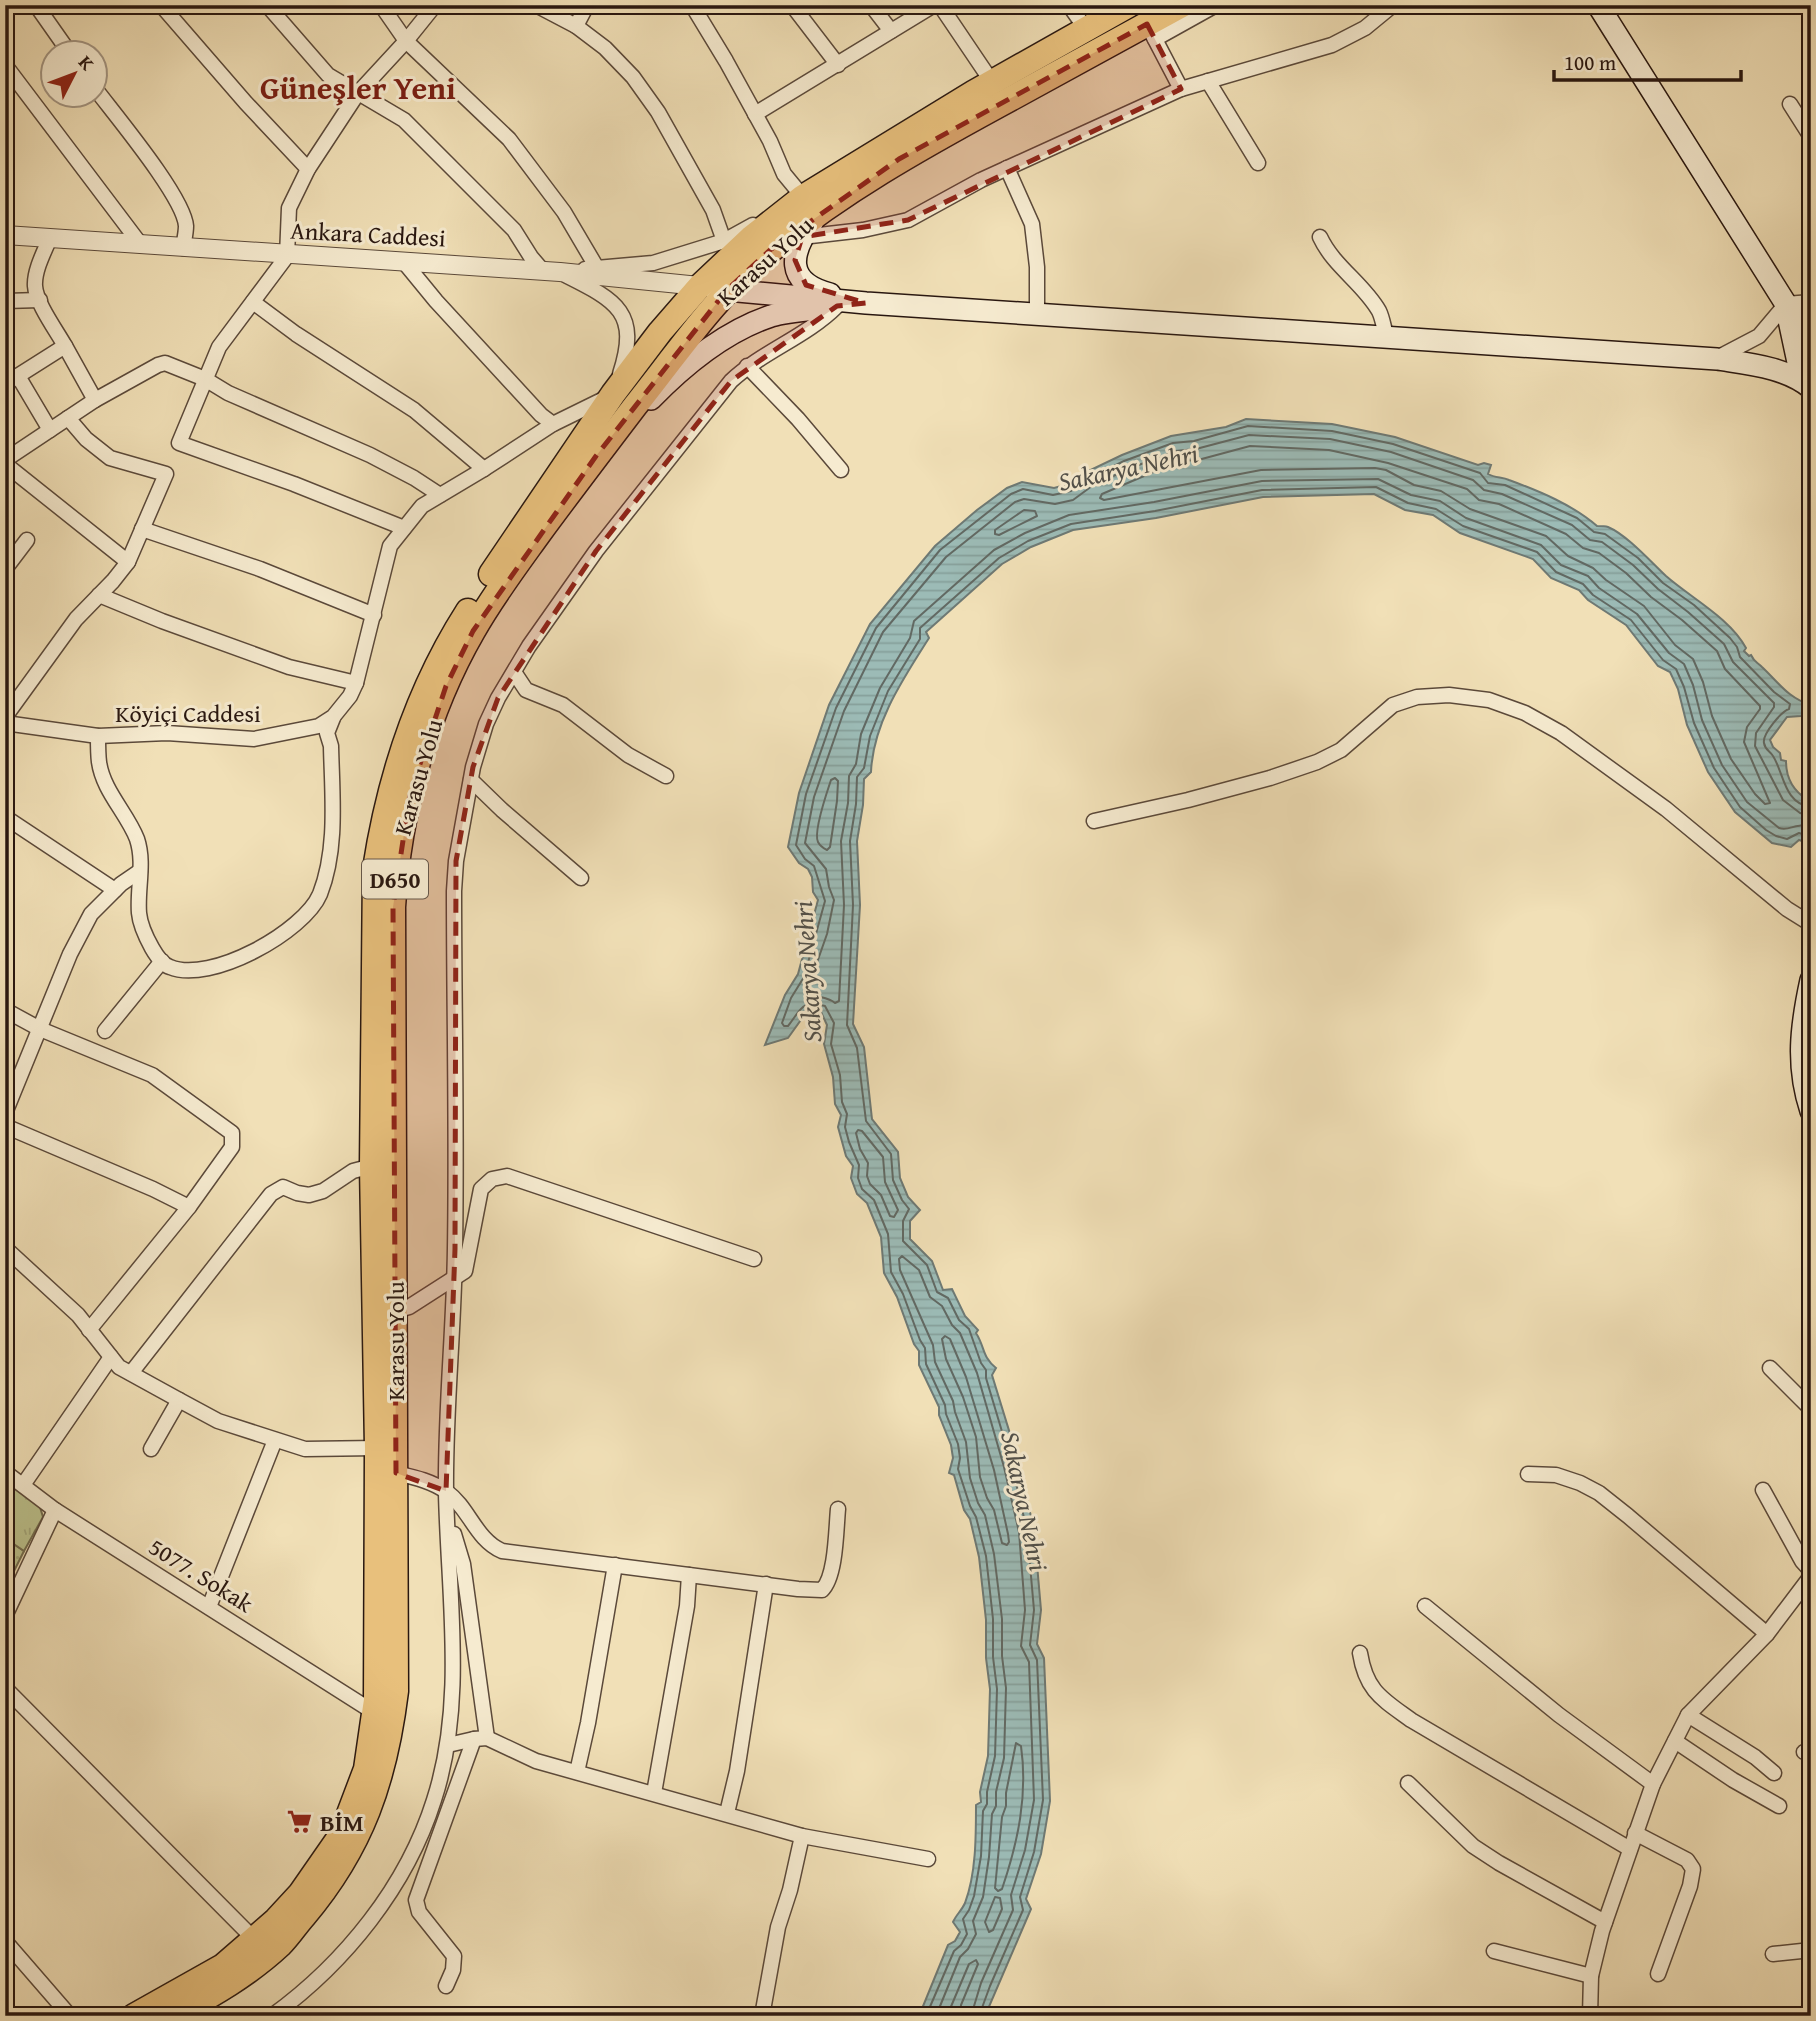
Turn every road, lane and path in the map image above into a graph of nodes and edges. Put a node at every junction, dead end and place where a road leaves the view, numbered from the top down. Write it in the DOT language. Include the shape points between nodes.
graph roads {
  1 [pos="36,5"];
  2 [pos="161,5"];
  3 [pos="267,5"];
  4 [pos="381,5"];
  5 [pos="435,5"];
  6 [pos="536,5"];
  7 [pos="587,5"];
  8 [pos="692,5"];
  9 [pos="792,5"];
  10 [pos="871,5"];
  11 [pos="934,5"];
  12 [pos="940,5"];
  13 [pos="1069,5"];
  14 [pos="1129,5"];
  15 [pos="1182,5"];
  16 [pos="1216,5"];
  17 [pos="1393,5"];
  18 [pos="1598,5"];
  19 [pos="576,26"];
  20 [pos="1086,29"];
  21 [pos="891,31"];
  22 [pos="1151,32"];
  23 [pos="59,38"];
  24 [pos="406,41"];
  25 [pos="5,65"];
  26 [pos="838,65"];
  27 [pos="1208,81"];
  28 [pos="992,82"];
  29 [pos="1181,89"];
  30 [pos="358,93"];
  31 [pos="1790,104"];
  32 [pos="108,106"];
  33 [pos="755,114"];
  34 [pos="1811,137"];
  35 [pos="1258,163"];
  36 [pos="1007,168"];
  37 [pos="308,169"];
  38 [pos="810,206"];
  39 [pos="5,235"];
  40 [pos="802,237"];
  41 [pos="1320,237"];
  42 [pos="50,238"];
  43 [pos="724,241"];
  44 [pos="141,245"];
  45 [pos="183,248"];
  46 [pos="287,256"];
  47 [pos="404,262"];
  48 [pos="597,268"];
  49 [pos="551,271"];
  50 [pos="700,286"];
  51 [pos="727,290"];
  52 [pos="40,300"];
  53 [pos="5,301"];
  54 [pos="253,302"];
  55 [pos="1811,302"];
  56 [pos="866,303"];
  57 [pos="1786,304"];
  58 [pos="837,306"];
  59 [pos="1037,314"];
  60 [pos="1387,338"];
  61 [pos="1811,344"];
  62 [pos="65,346"];
  63 [pos="1717,359"];
  64 [pos="747,366"];
  65 [pos="205,379"];
  66 [pos="12,380"];
  67 [pos="1807,384"];
  68 [pos="613,394"];
  69 [pos="95,400"];
  70 [pos="68,418"];
  71 [pos="553,424"];
  72 [pos="50,430"];
  73 [pos="596,456"];
  74 [pos="5,462"];
  75 [pos="484,469"];
  76 [pos="841,470"];
  77 [pos="440,495"];
  78 [pos="404,528"];
  79 [pos="142,529"];
  80 [pos="27,540"];
  81 [pos="128,562"];
  82 [pos="5,569"];
  83 [pos="99,595"];
  84 [pos="374,615"];
  85 [pos="514,672"];
  86 [pos="356,683"];
  87 [pos="5,717"];
  88 [pos="333,717"];
  89 [pos="5,723"];
  90 [pos="98,736"];
  91 [pos="666,776"];
  92 [pos="471,780"];
  93 [pos="5,817"];
  94 [pos="1094,821"];
  95 [pos="140,871"];
  96 [pos="581,877"];
  97 [pos="115,890"];
  98 [pos="1811,924"];
  99 [pos="162,961"];
  100 [pos="1810,986"];
  101 [pos="5,1010"];
  102 [pos="40,1029"];
  103 [pos="105,1031"];
  104 [pos="1811,1111"];
  105 [pos="5,1113"];
  106 [pos="5,1126"];
  107 [pos="372,1166"];
  108 [pos="189,1208"];
  109 [pos="5,1248"];
  110 [pos="754,1259"];
  111 [pos="454,1278"];
  112 [pos="395,1311"];
  113 [pos="89,1330"];
  114 [pos="111,1357"];
  115 [pos="1770,1368"];
  116 [pos="131,1373"];
  117 [pos="179,1400"];
  118 [pos="1811,1409"];
  119 [pos="275,1440"];
  120 [pos="377,1448"];
  121 [pos="151,1449"];
  122 [pos="5,1472"];
  123 [pos="396,1473"];
  124 [pos="1528,1474"];
  125 [pos="23,1485"];
  126 [pos="1763,1490"];
  127 [pos="446,1491"];
  128 [pos="55,1510"];
  129 [pos="838,1510"];
  130 [pos="447,1513"];
  131 [pos="615,1565"];
  132 [pos="1811,1574"];
  133 [pos="689,1575"];
  134 [pos="766,1584"];
  135 [pos="1425,1606"];
  136 [pos="209,1607"];
  137 [pos="5,1616"];
  138 [pos="1767,1634"];
  139 [pos="1360,1653"];
  140 [pos="5,1688"];
  141 [pos="375,1713"];
  142 [pos="1688,1715"];
  143 [pos="481,1739"];
  144 [pos="1675,1741"];
  145 [pos="448,1745"];
  146 [pos="577,1772"];
  147 [pos="1774,1773"];
  148 [pos="1408,1783"];
  149 [pos="1653,1784"];
  150 [pos="654,1793"];
  151 [pos="1779,1806"];
  152 [pos="727,1813"];
  153 [pos="1635,1833"];
  154 [pos="802,1836"];
  155 [pos="1630,1849"];
  156 [pos="928,1859"];
  157 [pos="1605,1922"];
  158 [pos="255,1940"];
  159 [pos="5,1941"];
  160 [pos="1811,1950"];
  161 [pos="1494,1951"];
  162 [pos="1773,1954"];
  163 [pos="1658,1974"];
  164 [pos="1591,1976"];
  165 [pos="446,1986"];
  166 [pos="70,2016"];
  167 [pos="134,2016"];
  168 [pos="173,2016"];
  169 [pos="272,2016"];
  170 [pos="762,2016"];
  171 [pos="1590,2016"];
  1 -- 23 [label="street"];
  2 -- 37 [label="street"];
  3 -- 30 [label="street" via="328,75"];
  4 -- 24 [label="street"];
  5 -- 24 [label="street"];
  6 -- 19 [label="street"];
  7 -- 19 [label="street"];
  8 -- 33 [label="street"];
  9 -- 26 [label="street"];
  10 -- 21 [label="street"];
  11 -- 21 [label="street"];
  12 -- 28 [label="street"];
  13 -- 20 [label="street"];
  14 -- 20 [label="highway, Karasu Yolu / D650"];
  15 -- 22 [label="highway, Karasu Yolu / D650"];
  16 -- 22 [label="street"];
  17 -- 27 [label="street" via="1332,46"];
  18 -- 57 [label="main road"];
  19 -- 43 [label="street" via="606,48 652,103 713,210"];
  20 -- 28 [label="highway, Karasu Yolu / D650"];
  21 -- 26 [label="street"];
  22 -- 29 [label="street"];
  22 -- 38 [label="highway, Karasu Yolu / D650"];
  24 -- 30 [label="street"];
  24 -- 48 [label="street" via="509,139 564,212"];
  25 -- 44 [label="street"];
  26 -- 33 [label="street"];
  27 -- 29 [label="street"];
  27 -- 35 [label="street"];
  28 -- 38 [label="highway, Karasu Yolu / D650"];
  29 -- 36 [label="street"];
  30 -- 37 [label="street"];
  30 -- 49 [label="street" via="404,120 514,230 531,257"];
  31 -- 34 [label="street"];
  32 -- 45 [label="street" via="183,213"];
  33 -- 38 [label="street" via="784,174"];
  36 -- 40 [label="street" via="908,220"];
  36 -- 59 [label="street" via="1032,224"];
  37 -- 46 [label="street" via="289,208"];
  38 -- 40 [label="main road"];
  38 -- 43 [label="street"];
  38 -- 50 [label="highway, Karasu Yolu / D650" via="751,237"];
  38 -- 51 [label="highway, Karasu Yolu / D650"];
  39 -- 42 [label="street, Ankara Caddesi"];
  40 -- 56 [label="main road" via="795,261 798,276 806,285"];
  41 -- 60 [label="street" via="1328,255 1380,314"];
  42 -- 44 [label="street, Ankara Caddesi"];
  42 -- 52 [label="street" via="35,285"];
  43 -- 48 [label="street" via="653,263"];
  44 -- 45 [label="street, Ankara Caddesi"];
  45 -- 46 [label="street, Ankara Caddesi"];
  46 -- 47 [label="street, Ankara Caddesi"];
  46 -- 54 [label="street"];
  47 -- 49 [label="street, Ankara Caddesi"];
  47 -- 71 [label="street"];
  48 -- 49 [label="street"];
  49 -- 50 [label="street, Ankara Caddesi"];
  49 -- 68 [label="street" via="604,294 624,316 628,348"];
  50 -- 51 [label="street, Ankara Caddesi"];
  50 -- 68 [label="highway, Karasu Yolu / D650"];
  51 -- 56 [label="main road"];
  51 -- 73 [label="highway, Karasu Yolu / D650"];
  52 -- 53 [label="street"];
  52 -- 62 [label="street"];
  54 -- 65 [label="street" via="219,347"];
  54 -- 75 [label="street" via="414,410"];
  55 -- 57 [label="street"];
  56 -- 58 [label="main road"];
  56 -- 59 [label="main road"];
  57 -- 61 [label="main road"];
  57 -- 63 [label="street" via="1759,335"];
  57 -- 67 [label="main road"];
  58 -- 64 [label="street" via="817,324"];
  58 -- 73 [label="main road" via="771,316 711,348 684,368"];
  59 -- 60 [label="main road"];
  60 -- 63 [label="main road"];
  62 -- 66 [label="street"];
  62 -- 69 [label="street"];
  63 -- 67 [label="main road" via="1763,366"];
  64 -- 76 [label="street"];
  64 -- 85 [label="street" via="596,551"];
  65 -- 69 [label="street" via="165,363"];
  65 -- 77 [label="street" via="370,455"];
  65 -- 78 [label="street" via="179,443"];
  66 -- 72 [label="street"];
  68 -- 71 [label="street"];
  68 -- 107 [label="highway, Karasu Yolu / D650" via="447,643 400,753 375,869"];
  69 -- 70 [label="street"];
  70 -- 72 [label="street"];
  70 -- 79 [label="street" via="110,458 166,474"];
  71 -- 75 [label="street"];
  72 -- 74 [label="street"];
  73 -- 112 [label="highway, Karasu Yolu / D650" via="472,631 446,686 410,794 396,862 393,907"];
  74 -- 81 [label="street"];
  75 -- 77 [label="street"];
  77 -- 78 [label="street" via="422,506"];
  78 -- 84 [label="street" via="390,546"];
  79 -- 81 [label="street"];
  79 -- 84 [label="street" via="260,569"];
  80 -- 82 [label="street"];
  81 -- 83 [label="street"];
  83 -- 86 [label="street" via="289,667"];
  83 -- 87 [label="street" via="76,618"];
  84 -- 86 [label="street"];
  85 -- 91 [label="street" via="526,690 563,705 628,755"];
  85 -- 92 [label="street" via="486,724"];
  86 -- 88 [label="street"];
  88 -- 90 [label="street, Köyiçi Caddesi" via="319,726 254,739 167,733"];
  88 -- 99 [label="street" via="327,733 331,746 331,851 319,896 294,925 249,955 211,970 180,970"];
  89 -- 90 [label="street, Köyiçi Caddesi"];
  90 -- 95 [label="street" via="99,764 136,837"];
  92 -- 96 [label="street"];
  92 -- 111 [label="street" via="454,891"];
  93 -- 97 [label="street"];
  94 -- 98 [label="street" via="1188,800 1317,762 1341,750 1393,705 1417,697 1489,700 1561,733"];
  95 -- 97 [label="street"];
  95 -- 99 [label="street" via="139,915 152,949"];
  97 -- 102 [label="street" via="91,914 80,934"];
  99 -- 103 [label="street"];
  100 -- 104 [label="main road" via="1800,1058"];
  101 -- 102 [label="street"];
  102 -- 105 [label="street"];
  102 -- 108 [label="street" via="152,1075 232,1133 232,1147"];
  106 -- 108 [label="street"];
  107 -- 116 [label="street" via="309,1195 283,1187 271,1194"];
  107 -- 120 [label="highway, Karasu Yolu / D650"];
  108 -- 113 [label="street"];
  109 -- 113 [label="street"];
  110 -- 111 [label="street" via="507,1176 492,1179 481,1189 465,1271"];
  111 -- 112 [label="street"];
  111 -- 127 [label="street"];
  112 -- 123 [label="highway, Karasu Yolu / D650"];
  113 -- 114 [label="street"];
  114 -- 116 [label="street"];
  114 -- 125 [label="street"];
  115 -- 118 [label="street"];
  116 -- 117 [label="street"];
  117 -- 119 [label="street" via="218,1421"];
  117 -- 121 [label="street"];
  119 -- 120 [label="street" via="304,1448"];
  119 -- 136 [label="street"];
  120 -- 141 [label="highway, Karasu Yolu / D650"];
  122 -- 125 [label="street, 5077. Sokak"];
  123 -- 127 [label="street" via="423,1479"];
  123 -- 168 [label="highway, Karasu Yolu / D650" via="396,1691 390,1739 372,1806 344,1863 281,1944 243,1975"];
  124 -- 138 [label="street" via="1556,1475 1599,1493"];
  125 -- 128 [label="street, 5077. Sokak"];
  126 -- 132 [label="street"];
  127 -- 130 [label="street"];
  127 -- 131 [label="street" via="496,1548"];
  128 -- 136 [label="street, 5077. Sokak"];
  128 -- 137 [label="street"];
  129 -- 134 [label="street" via="832,1569 824,1589"];
  130 -- 143 [label="street" via="463,1564"];
  130 -- 145 [label="street"];
  131 -- 133 [label="street"];
  131 -- 146 [label="street"];
  132 -- 138 [label="street"];
  133 -- 134 [label="street"];
  133 -- 150 [label="street"];
  134 -- 152 [label="street"];
  135 -- 149 [label="street"];
  136 -- 141 [label="street, 5077. Sokak"];
  138 -- 142 [label="street"];
  139 -- 155 [label="street" via="1367,1682 1382,1699"];
  140 -- 158 [label="street"];
  141 -- 158 [label="highway, Karasu Yolu / D650" via="366,1769 341,1835 300,1894"];
  142 -- 144 [label="street"];
  142 -- 147 [label="street"];
  143 -- 145 [label="street"];
  143 -- 146 [label="street"];
  143 -- 165 [label="street" via="416,1900 419,1912 454,1956"];
  144 -- 149 [label="street"];
  144 -- 151 [label="street"];
  145 -- 169 [label="street" via="414,1853 351,1944 320,1977"];
  146 -- 150 [label="street"];
  148 -- 157 [label="street" via="1473,1846"];
  149 -- 153 [label="street"];
  150 -- 152 [label="street"];
  152 -- 154 [label="street"];
  153 -- 155 [label="street"];
  153 -- 163 [label="street" via="1687,1860 1693,1869"];
  154 -- 156 [label="street"];
  154 -- 170 [label="street" via="778,1927"];
  155 -- 157 [label="street"];
  157 -- 164 [label="street"];
  158 -- 167 [label="highway, Karasu Yolu / D650" via="212,1972"];
  159 -- 166 [label="street"];
  160 -- 162 [label="street"];
  161 -- 164 [label="street"];
  164 -- 171 [label="street"];
}
